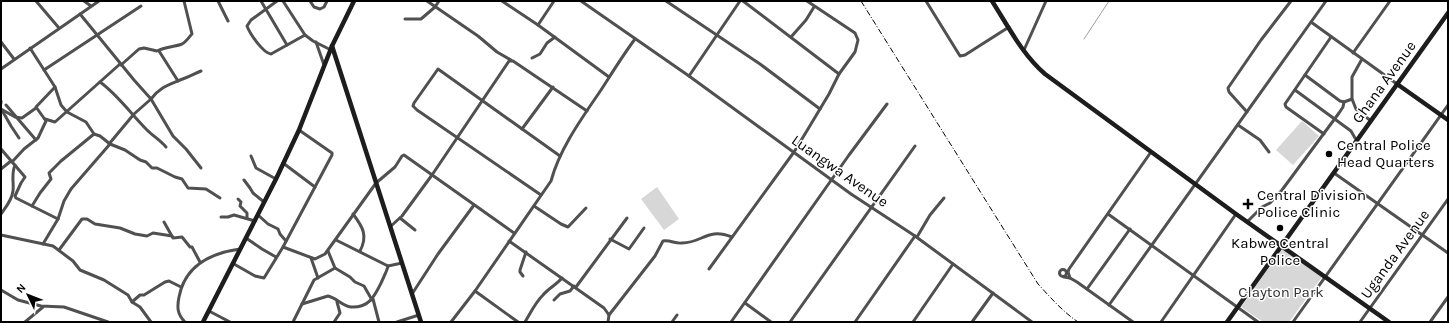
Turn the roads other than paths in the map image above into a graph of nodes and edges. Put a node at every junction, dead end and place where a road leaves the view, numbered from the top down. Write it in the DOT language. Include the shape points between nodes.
graph roads {
  1 [pos="36,1"];
  2 [pos="84,1"];
  3 [pos="99,1"];
  4 [pos="184,1"];
  5 [pos="218,1"];
  6 [pos="261,1"];
  7 [pos="277,1"];
  8 [pos="283,1"];
  9 [pos="310,1"];
  10 [pos="327,1"];
  11 [pos="354,1"];
  12 [pos="427,1"];
  13 [pos="439,1"];
  14 [pos="502,1"];
  15 [pos="554,1"];
  16 [pos="581,1"];
  17 [pos="590,1"];
  18 [pos="666,1"];
  19 [pos="741,1"];
  20 [pos="807,1"];
  21 [pos="926,1"];
  22 [pos="992,1"];
  23 [pos="1046,1"];
  24 [pos="1291,1"];
  25 [pos="1326,1"];
  26 [pos="1390,1"];
  27 [pos="587,5"];
  28 [pos="91,6"];
  29 [pos="141,6"];
  30 [pos="436,7"];
  31 [pos="814,7"];
  32 [pos="265,9"];
  33 [pos="1448,13"];
  34 [pos="80,14"];
  35 [pos="405,19"];
  36 [pos="228,21"];
  37 [pos="1311,22"];
  38 [pos="538,25"];
  39 [pos="1009,27"];
  40 [pos="59,28"];
  41 [pos="305,35"];
  42 [pos="97,36"];
  43 [pos="717,36"];
  44 [pos="791,37"];
  45 [pos="1332,37"];
  46 [pos="555,38"];
  47 [pos="635,39"];
  48 [pos="1,42"];
  49 [pos="316,42"];
  50 [pos="287,45"];
  51 [pos="30,48"];
  52 [pos="332,48"];
  53 [pos="159,50"];
  54 [pos="1024,50"];
  55 [pos="1353,53"];
  56 [pos="532,58"];
  57 [pos="14,59"];
  58 [pos="1362,59"];
  59 [pos="511,60"];
  60 [pos="120,64"];
  61 [pos="324,67"];
  62 [pos="1,69"];
  63 [pos="44,70"];
  64 [pos="201,71"];
  65 [pos="839,74"];
  66 [pos="1305,75"];
  67 [pos="689,76"];
  68 [pos="610,77"];
  69 [pos="178,81"];
  70 [pos="100,82"];
  71 [pos="1397,84"];
  72 [pos="55,87"];
  73 [pos="553,87"];
  74 [pos="1295,90"];
  75 [pos="151,99"];
  76 [pos="1352,99"];
  77 [pos="482,101"];
  78 [pos="1344,102"];
  79 [pos="887,104"];
  80 [pos="6,105"];
  81 [pos="1448,105"];
  82 [pos="36,108"];
  83 [pos="820,109"];
  84 [pos="2,110"];
  85 [pos="587,111"];
  86 [pos="67,112"];
  87 [pos="1247,112"];
  88 [pos="134,114"];
  89 [pos="1441,115"];
  90 [pos="17,117"];
  91 [pos="44,119"];
  92 [pos="1334,119"];
  93 [pos="1448,120"];
  94 [pos="1371,122"];
  95 [pos="1238,126"];
  96 [pos="522,129"];
  97 [pos="299,130"];
  98 [pos="94,134"];
  99 [pos="1324,134"];
  100 [pos="18,138"];
  101 [pos="457,138"];
  102 [pos="36,140"];
  103 [pos="1358,140"];
  104 [pos="109,144"];
  105 [pos="915,146"];
  106 [pos="166,147"];
  107 [pos="1,149"];
  108 [pos="794,152"];
  109 [pos="1151,152"];
  110 [pos="1269,152"];
  111 [pos="252,156"];
  112 [pos="560,156"];
  113 [pos="13,162"];
  114 [pos="283,163"];
  115 [pos="201,168"];
  116 [pos="1,169"];
  117 [pos="1334,172"];
  118 [pos="432,175"];
  119 [pos="276,179"];
  120 [pos="832,179"];
  121 [pos="244,180"];
  122 [pos="376,183"];
  123 [pos="1195,184"];
  124 [pos="315,187"];
  125 [pos="541,195"];
  126 [pos="220,198"];
  127 [pos="944,198"];
  128 [pos="238,199"];
  129 [pos="1448,199"];
  130 [pos="264,202"];
  131 [pos="1378,203"];
  132 [pos="474,205"];
  133 [pos="32,206"];
  134 [pos="534,206"];
  135 [pos="871,207"];
  136 [pos="586,208"];
  137 [pos="1,214"];
  138 [pos="353,214"];
  139 [pos="1108,214"];
  140 [pos="1236,214"];
  141 [pos="258,215"];
  142 [pos="221,217"];
  143 [pos="247,218"];
  144 [pos="400,218"];
  145 [pos="627,218"];
  146 [pos="58,219"];
  147 [pos="255,221"];
  148 [pos="164,222"];
  149 [pos="1247,222"];
  150 [pos="391,226"];
  151 [pos="644,228"];
  152 [pos="1130,229"];
  153 [pos="415,230"];
  154 [pos="514,233"];
  155 [pos="1,235"];
  156 [pos="1422,235"];
  157 [pos="172,236"];
  158 [pos="732,237"];
  159 [pos="916,237"];
  160 [pos="246,238"];
  161 [pos="610,239"];
  162 [pos="336,240"];
  163 [pos="286,241"];
  164 [pos="509,241"];
  165 [pos="43,244"];
  166 [pos="1152,245"];
  167 [pos="283,246"];
  168 [pos="1282,246"];
  169 [pos="241,248"];
  170 [pos="59,250"];
  171 [pos="328,251"];
  172 [pos="360,251"];
  173 [pos="526,252"];
  174 [pos="1448,253"];
  175 [pos="276,257"];
  176 [pos="311,258"];
  177 [pos="200,262"];
  178 [pos="402,263"];
  179 [pos="234,264"];
  180 [pos="953,264"];
  181 [pos="388,266"];
  182 [pos="335,268"];
  183 [pos="709,269"];
  184 [pos="1067,270"];
  185 [pos="1193,275"];
  186 [pos="523,276"];
  187 [pos="1070,276"];
  188 [pos="1064,277"];
  189 [pos="318,278"];
  190 [pos="562,278"];
  191 [pos="1324,278"];
  192 [pos="575,286"];
  193 [pos="181,287"];
  194 [pos="1087,289"];
  195 [pos="1,291"];
  196 [pos="475,291"];
  197 [pos="993,293"];
  198 [pos="412,294"];
  199 [pos="1448,297"];
  200 [pos="372,299"];
  201 [pos="554,300"];
  202 [pos="337,301"];
  203 [pos="132,302"];
  204 [pos="745,303"];
  205 [pos="302,304"];
  206 [pos="1109,305"];
  207 [pos="44,306"];
  208 [pos="1238,307"];
  209 [pos="1370,308"];
  210 [pos="209,311"];
  211 [pos="419,315"];
  212 [pos="610,315"];
  213 [pos="677,315"];
  214 [pos="510,316"];
  215 [pos="24,322"];
  216 [pos="108,322"];
  217 [pos="151,322"];
  218 [pos="185,322"];
  219 [pos="203,322"];
  220 [pos="230,322"];
  221 [pos="293,322"];
  222 [pos="334,322"];
  223 [pos="379,322"];
  224 [pos="397,322"];
  225 [pos="421,322"];
  226 [pos="451,322"];
  227 [pos="508,322"];
  228 [pos="518,322"];
  229 [pos="525,322"];
  230 [pos="608,322"];
  231 [pos="672,322"];
  232 [pos="731,322"];
  233 [pos="771,322"];
  234 [pos="790,322"];
  235 [pos="855,322"];
  236 [pos="913,322"];
  237 [pos="972,322"];
  238 [pos="1032,322"];
  239 [pos="1133,322"];
  240 [pos="1161,322"];
  241 [pos="1227,322"];
  242 [pos="1258,322"];
  243 [pos="1293,322"];
  244 [pos="1360,322"];
  245 [pos="1389,322"];
  246 [pos="1430,322"];
  1 -- 40 [label="street"];
  2 -- 28 [label="street"];
  3 -- 28 [label="street"];
  4 -- 53 [label="street" via="192,34 182,44"];
  5 -- 36 [label="street"];
  6 -- 32 [label="street"];
  7 -- 32 [label="street"];
  8 -- 41 [label="street"];
  9 -- 10 [label="street" via="314,7 320,9"];
  11 -- 52 [label="main road"];
  12 -- 30 [label="street"];
  13 -- 30 [label="street"];
  14 -- 38 [label="street"];
  15 -- 38 [label="street"];
  16 -- 27 [label="street, Luangwa Avenue"];
  17 -- 27 [label="street"];
  18 -- 43 [label="street"];
  19 -- 43 [label="street"];
  19 -- 44 [label="street"];
  20 -- 31 [label="street"];
  21 -- 39 [label="street" via="960,56"];
  22 -- 39 [label="main road"];
  23 -- 54 [label="street"];
  24 -- 87 [label="street" via="1228,88"];
  25 -- 37 [label="street"];
  26 -- 55 [label="street"];
  27 -- 47 [label="street, Luangwa Avenue"];
  28 -- 34 [label="street"];
  29 -- 42 [label="street"];
  30 -- 35 [label="street" via="421,19"];
  30 -- 59 [label="street"];
  31 -- 44 [label="street"];
  31 -- 65 [label="street" via="857,36 858,45 855,52"];
  32 -- 50 [label="street"];
  32 -- 50 [label="street" via="248,22 248,29 268,54"];
  33 -- 71 [label="main road, Ghana Avenue"];
  34 -- 40 [label="street"];
  34 -- 42 [label="street"];
  37 -- 45 [label="street"];
  37 -- 87 [label="street"];
  38 -- 46 [label="street"];
  39 -- 54 [label="main road"];
  40 -- 51 [label="street"];
  41 -- 49 [label="street"];
  41 -- 50 [label="street"];
  42 -- 60 [label="street"];
  42 -- 63 [label="street"];
  43 -- 67 [label="street"];
  43 -- 83 [label="street" via="760,64"];
  44 -- 65 [label="street"];
  45 -- 55 [label="street"];
  45 -- 66 [label="street"];
  46 -- 56 [label="street" via="547,43 540,54"];
  46 -- 68 [label="street"];
  47 -- 67 [label="street, Luangwa Avenue"];
  47 -- 68 [label="street"];
  48 -- 57 [label="street"];
  49 -- 52 [label="street"];
  49 -- 61 [label="street"];
  51 -- 57 [label="street"];
  51 -- 63 [label="street"];
  52 -- 61 [label="main road"];
  52 -- 122 [label="main road"];
  53 -- 60 [label="street" via="156,52 139,49"];
  53 -- 69 [label="street"];
  54 -- 109 [label="main road" via="1045,74"];
  55 -- 58 [label="street"];
  57 -- 62 [label="street"];
  58 -- 71 [label="street"];
  58 -- 76 [label="street" via="1352,77"];
  59 -- 73 [label="street"];
  59 -- 77 [label="street"];
  60 -- 70 [label="street"];
  60 -- 75 [label="street"];
  61 -- 97 [label="main road"];
  63 -- 72 [label="street"];
  64 -- 69 [label="street"];
  65 -- 83 [label="street"];
  66 -- 74 [label="street"];
  66 -- 78 [label="street"];
  67 -- 108 [label="street, Luangwa Avenue"];
  68 -- 85 [label="street"];
  69 -- 75 [label="street" via="164,87"];
  70 -- 86 [label="street"];
  70 -- 88 [label="street"];
  71 -- 89 [label="main road"];
  71 -- 94 [label="main road, Ghana Avenue"];
  72 -- 82 [label="street"];
  72 -- 86 [label="street" via="59,103"];
  73 -- 85 [label="street"];
  73 -- 96 [label="street"];
  74 -- 92 [label="street"];
  74 -- 99 [label="street" via="1285,106"];
  75 -- 88 [label="street"];
  75 -- 115 [label="street" via="173,136"];
  76 -- 78 [label="street"];
  76 -- 94 [label="street" via="1356,109"];
  77 -- 96 [label="street"];
  77 -- 101 [label="street"];
  77 -- 101 [label="street" via="438,68 413,106"];
  78 -- 92 [label="street"];
  79 -- 120 [label="street"];
  80 -- 90 [label="street"];
  81 -- 89 [label="street"];
  82 -- 90 [label="street" via="23,118"];
  82 -- 91 [label="street"];
  83 -- 108 [label="street"];
  84 -- 90 [label="street"];
  84 -- 100 [label="street"];
  85 -- 112 [label="street"];
  86 -- 91 [label="street" via="55,122"];
  86 -- 98 [label="street" via="86,122"];
  87 -- 95 [label="street"];
  88 -- 104 [label="street"];
  88 -- 106 [label="street"];
  89 -- 93 [label="main road"];
  89 -- 131 [label="street"];
  90 -- 102 [label="street"];
  91 -- 102 [label="street" via="45,122"];
  92 -- 99 [label="street"];
  92 -- 103 [label="street" via="1351,131"];
  94 -- 103 [label="main road, Ghana Avenue"];
  95 -- 110 [label="street" via="1260,140"];
  95 -- 123 [label="street"];
  96 -- 112 [label="street"];
  97 -- 114 [label="main road"];
  97 -- 124 [label="street" via="332,154"];
  98 -- 104 [label="street"];
  98 -- 133 [label="street" via="49,173 50,179"];
  99 -- 149 [label="street" via="1282,190"];
  101 -- 118 [label="street"];
  101 -- 125 [label="street"];
  102 -- 113 [label="street"];
  103 -- 117 [label="main road, Ghana Avenue"];
  104 -- 126 [label="street" via="125,150 152,168 182,179 190,189 206,189"];
  104 -- 146 [label="street" via="71,189"];
  105 -- 135 [label="street"];
  107 -- 113 [label="street"];
  108 -- 120 [label="street, Luangwa Avenue"];
  108 -- 158 [label="street"];
  109 -- 123 [label="main road"];
  109 -- 139 [label="street"];
  111 -- 119 [label="street" via="254,167"];
  112 -- 125 [label="street" via="551,181"];
  113 -- 116 [label="street"];
  113 -- 133 [label="street" via="26,177 15,197"];
  113 -- 137 [label="street" via="13,192"];
  114 -- 119 [label="main road"];
  114 -- 124 [label="street"];
  117 -- 131 [label="street"];
  117 -- 168 [label="main road, Ghana Avenue"];
  118 -- 122 [label="street" via="404,155 395,167"];
  118 -- 132 [label="street"];
  118 -- 144 [label="street"];
  119 -- 130 [label="main road"];
  120 -- 135 [label="street, Luangwa Avenue"];
  120 -- 204 [label="street"];
  121 -- 130 [label="street" via="253,193"];
  122 -- 138 [label="street"];
  122 -- 150 [label="main road"];
  123 -- 140 [label="main road"];
  123 -- 166 [label="street"];
  124 -- 163 [label="street"];
  125 -- 134 [label="street"];
  127 -- 159 [label="street"];
  128 -- 143 [label="street" via="241,202 240,206 247,213"];
  129 -- 156 [label="street, Uganda Avenue"];
  130 -- 141 [label="main road"];
  131 -- 156 [label="street"];
  131 -- 191 [label="street"];
  132 -- 154 [label="street"];
  132 -- 198 [label="street"];
  133 -- 146 [label="street"];
  134 -- 136 [label="street" via="568,227"];
  134 -- 154 [label="street"];
  135 -- 159 [label="street, Luangwa Avenue"];
  135 -- 234 [label="street"];
  138 -- 162 [label="street"];
  138 -- 172 [label="street" via="362,227 364,244"];
  139 -- 152 [label="street"];
  139 -- 184 [label="street"];
  140 -- 149 [label="main road"];
  140 -- 185 [label="street"];
  141 -- 147 [label="main road"];
  141 -- 163 [label="street" via="278,229"];
  142 -- 143 [label="street" via="234,215"];
  143 -- 147 [label="street"];
  144 -- 150 [label="street"];
  144 -- 153 [label="street"];
  145 -- 161 [label="street"];
  146 -- 165 [label="street"];
  147 -- 160 [label="main road"];
  148 -- 157 [label="street"];
  149 -- 168 [label="main road"];
  150 -- 178 [label="main road"];
  151 -- 161 [label="street" via="629,249"];
  152 -- 166 [label="street"];
  152 -- 194 [label="street"];
  154 -- 164 [label="street"];
  155 -- 165 [label="street"];
  156 -- 174 [label="street"];
  156 -- 209 [label="street, Uganda Avenue"];
  157 -- 170 [label="street" via="153,232 147,236 135,234 82,219"];
  157 -- 177 [label="street" via="183,238 196,252"];
  158 -- 183 [label="street"];
  158 -- 212 [label="street" via="717,233 680,244 672,240 663,241 655,256"];
  159 -- 180 [label="street, Luangwa Avenue"];
  159 -- 235 [label="street"];
  160 -- 169 [label="main road"];
  160 -- 175 [label="street"];
  161 -- 192 [label="street"];
  162 -- 171 [label="street"];
  162 -- 172 [label="street"];
  163 -- 167 [label="street"];
  164 -- 173 [label="street"];
  164 -- 196 [label="street"];
  165 -- 170 [label="street"];
  166 -- 185 [label="street"];
  166 -- 206 [label="street"];
  167 -- 175 [label="street"];
  167 -- 176 [label="street"];
  168 -- 191 [label="main road"];
  168 -- 208 [label="main road, Ghana Avenue"];
  169 -- 177 [label="street"];
  169 -- 179 [label="main road"];
  170 -- 203 [label="street" via="80,270 114,285 128,295"];
  171 -- 176 [label="street" via="318,258"];
  171 -- 182 [label="street"];
  172 -- 181 [label="street"];
  173 -- 186 [label="street" via="520,270"];
  173 -- 190 [label="street"];
  175 -- 179 [label="street" via="264,278"];
  176 -- 189 [label="street"];
  177 -- 193 [label="street"];
  178 -- 181 [label="street"];
  178 -- 198 [label="main road"];
  179 -- 210 [label="main road"];
  180 -- 197 [label="street, Luangwa Avenue"];
  180 -- 236 [label="street"];
  181 -- 200 [label="street"];
  182 -- 189 [label="street"];
  182 -- 200 [label="street" via="364,286"];
  184 -- 187 [label="street"];
  184 -- 188 [label="street"];
  184 -- 188 [label="street" via="1061,270 1061,276"];
  185 -- 208 [label="street"];
  185 -- 240 [label="street"];
  187 -- 188 [label="street"];
  187 -- 194 [label="street"];
  189 -- 205 [label="street" via="314,280"];
  190 -- 192 [label="street"];
  190 -- 229 [label="street" via="535,303"];
  191 -- 209 [label="main road"];
  191 -- 243 [label="street"];
  192 -- 201 [label="street"];
  192 -- 212 [label="street"];
  193 -- 203 [label="street" via="169,281 165,282"];
  193 -- 218 [label="street" via="178,312"];
  194 -- 206 [label="street"];
  195 -- 207 [label="street" via="18,300"];
  196 -- 214 [label="street"];
  196 -- 226 [label="street"];
  197 -- 237 [label="street"];
  197 -- 238 [label="street, Luangwa Avenue"];
  198 -- 211 [label="main road"];
  199 -- 246 [label="street"];
  200 -- 202 [label="street" via="362,305 351,307"];
  200 -- 223 [label="street"];
  202 -- 205 [label="street" via="325,296"];
  202 -- 222 [label="street" via="340,313"];
  203 -- 217 [label="street" via="140,307"];
  204 -- 232 [label="street"];
  204 -- 233 [label="street"];
  205 -- 221 [label="street"];
  206 -- 239 [label="street"];
  207 -- 215 [label="street"];
  207 -- 216 [label="street" via="64,307"];
  208 -- 241 [label="main road, Ghana Avenue"];
  208 -- 242 [label="street"];
  209 -- 244 [label="street, Uganda Avenue"];
  209 -- 245 [label="main road"];
  210 -- 219 [label="main road"];
  210 -- 220 [label="street"];
  211 -- 224 [label="street"];
  211 -- 225 [label="main road"];
  212 -- 230 [label="street"];
  213 -- 231 [label="street"];
  214 -- 227 [label="street"];
  214 -- 228 [label="street"];
}
